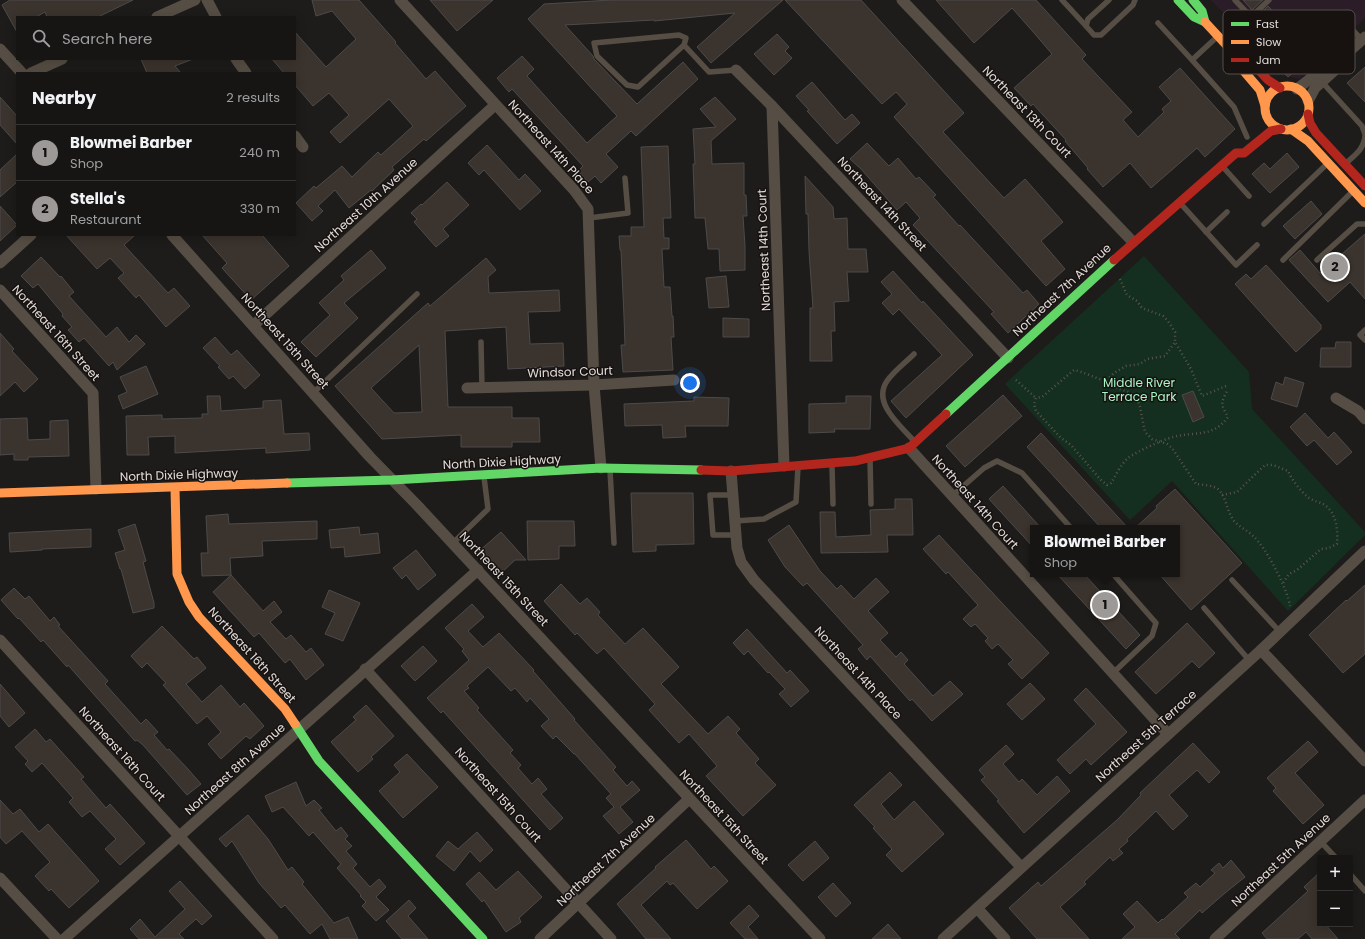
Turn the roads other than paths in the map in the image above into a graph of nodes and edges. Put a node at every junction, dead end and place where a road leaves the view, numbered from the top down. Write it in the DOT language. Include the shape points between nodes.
graph roads {
  1 [pos="195,0"];
  2 [pos="207,0"];
  3 [pos="400,0"];
  4 [pos="902,0"];
  5 [pos="1062,0"];
  6 [pos="1109,0"];
  7 [pos="1134,0"];
  8 [pos="1178,0"];
  9 [pos="1193,0"];
  10 [pos="1235,0"];
  11 [pos="1269,0"];
  12 [pos="1244,10"];
  13 [pos="1258,10"];
  14 [pos="158,16"];
  15 [pos="215,16"];
  16 [pos="1205,22"];
  17 [pos="1158,23"];
  18 [pos="1086,26"];
  19 [pos="1355,31"];
  20 [pos="1223,37"];
  21 [pos="1220,39"];
  22 [pos="1363,39"];
  23 [pos="1223,42"];
  24 [pos="684,45"];
  25 [pos="1355,46"];
  26 [pos="0,49"];
  27 [pos="60,60"];
  28 [pos="237,60"];
  29 [pos="1192,60"];
  30 [pos="736,70"];
  31 [pos="21,72"];
  32 [pos="33,72"];
  33 [pos="245,72"];
  34 [pos="1247,74"];
  35 [pos="1262,74"];
  36 [pos="1317,74"];
  37 [pos="1331,74"];
  38 [pos="1322,82"];
  39 [pos="1280,88"];
  40 [pos="1298,89"];
  41 [pos="1308,102"];
  42 [pos="495,105"];
  43 [pos="772,106"];
  44 [pos="1266,109"];
  45 [pos="1308,114"];
  46 [pos="1281,129"];
  47 [pos="1291,129"];
  48 [pos="1365,135"];
  49 [pos="296,137"];
  50 [pos="1247,137"];
  51 [pos="304,147"];
  52 [pos="1236,153"];
  53 [pos="1336,154"];
  54 [pos="1328,162"];
  55 [pos="1345,164"];
  56 [pos="1222,166"];
  57 [pos="625,178"];
  58 [pos="1365,186"];
  59 [pos="1353,191"];
  60 [pos="1249,196"];
  61 [pos="1179,202"];
  62 [pos="1365,203"];
  63 [pos="1227,212"];
  64 [pos="589,218"];
  65 [pos="1264,224"];
  66 [pos="1365,224"];
  67 [pos="1206,232"];
  68 [pos="30,236"];
  69 [pos="173,236"];
  70 [pos="1133,242"];
  71 [pos="1257,245"];
  72 [pos="1283,260"];
  73 [pos="1317,260"];
  74 [pos="0,262"];
  75 [pos="0,290"];
  76 [pos="417,294"];
  77 [pos="254,325"];
  78 [pos="1365,330"];
  79 [pos="1365,340"];
  80 [pos="481,342"];
  81 [pos="914,354"];
  82 [pos="1008,358"];
  83 [pos="674,380"];
  84 [pos="594,385"];
  85 [pos="467,388"];
  86 [pos="482,388"];
  87 [pos="313,393"];
  88 [pos="1336,398"];
  89 [pos="1365,419"];
  90 [pos="912,446"];
  91 [pos="870,458"];
  92 [pos="832,463"];
  93 [pos="798,465"];
  94 [pos="784,466"];
  95 [pos="606,468"];
  96 [pos="731,471"];
  97 [pos="484,475"];
  98 [pos="392,480"];
  99 [pos="175,488"];
  100 [pos="96,489"];
  101 [pos="0,493"];
  102 [pos="733,495"];
  103 [pos="952,496"];
  104 [pos="834,504"];
  105 [pos="871,504"];
  106 [pos="735,521"];
  107 [pos="1068,525"];
  108 [pos="736,535"];
  109 [pos="614,542"];
  110 [pos="453,543"];
  111 [pos="1365,551"];
  112 [pos="478,570"];
  113 [pos="1116,577"];
  114 [pos="1232,580"];
  115 [pos="1204,608"];
  116 [pos="1280,632"];
  117 [pos="0,640"];
  118 [pos="1261,650"];
  119 [pos="1250,660"];
  120 [pos="365,669"];
  121 [pos="1113,673"];
  122 [pos="298,730"];
  123 [pos="1168,734"];
  124 [pos="1365,761"];
  125 [pos="690,799"];
  126 [pos="1365,800"];
  127 [pos="179,836"];
  128 [pos="1320,841"];
  129 [pos="1333,855"];
  130 [pos="1020,867"];
  131 [pos="1353,877"];
  132 [pos="0,878"];
  133 [pos="1365,891"];
  134 [pos="579,904"];
  135 [pos="977,908"];
  136 [pos="57,939"];
  137 [pos="64,939"];
  138 [pos="273,939"];
  139 [pos="483,939"];
  140 [pos="540,939"];
  141 [pos="611,939"];
  142 [pos="820,939"];
  143 [pos="943,939"];
  144 [pos="1005,939"];
  145 [pos="1215,939"];
  1 -- 14 [label="street"];
  2 -- 15 [label="street"];
  3 -- 42 [label="street, Northeast 14th Place"];
  4 -- 70 [label="street, Northeast 13th Court"];
  5 -- 18 [label="lane"];
  6 -- 18 [label="lane" via="1088,19"];
  7 -- 18 [label="lane" via="1133,5 1100,35 1094,35"];
  8 -- 16 [label="street" via="1194,17"];
  9 -- 16 [label="street" via="1202,10"];
  10 -- 12 [label="lane"];
  11 -- 13 [label="lane"];
  16 -- 21 [label="street"];
  17 -- 29 [label="lane"];
  19 -- 22 [label="lane"];
  20 -- 21 [label="lane"];
  21 -- 23 [label="street"];
  21 -- 29 [label="lane"];
  22 -- 25 [label="street"];
  24 -- 24 [label="lane" via="686,38 679,35 594,43 597,56 627,85 638,87"];
  24 -- 30 [label="lane" via="709,72"];
  26 -- 31 [label="street"];
  27 -- 32 [label="street"];
  28 -- 33 [label="street"];
  29 -- 50 [label="lane" via="1234,107"];
  30 -- 43 [label="street, Northeast 14th Street"];
  34 -- 44 [label="street" via="1260,90"];
  35 -- 39 [label="street"];
  36 -- 40 [label="street"];
  37 -- 38 [label="street"];
  38 -- 41 [label="street" via="1315,88"];
  38 -- 48 [label="lane" via="1362,126"];
  39 -- 40 [label="street"];
  39 -- 44 [label="street" via="1270,94"];
  40 -- 41 [label="street"];
  41 -- 45 [label="street"];
  42 -- 64 [label="street, Northeast 14th Place" via="574,190 588,209"];
  42 -- 77 [label="street, Northeast 10th Avenue"];
  43 -- 82 [label="street, Northeast 14th Street"];
  43 -- 94 [label="street, Northeast 14th Court"];
  44 -- 46 [label="street" via="1271,122"];
  44 -- 50 [label="street, Northeast 7th Avenue" via="1258,126"];
  45 -- 47 [label="street" via="1301,124"];
  45 -- 53 [label="street" via="1316,133"];
  46 -- 47 [label="street"];
  46 -- 52 [label="street, Northeast 7th Avenue" via="1263,137 1244,153"];
  47 -- 54 [label="street" via="1308,141"];
  48 -- 55 [label="lane" via="1361,150"];
  49 -- 51 [label="street"];
  50 -- 52 [label="street, Northeast 7th Avenue" via="1237,147"];
  52 -- 56 [label="street, Northeast 7th Avenue"];
  53 -- 54 [label="lane"];
  53 -- 55 [label="street"];
  54 -- 59 [label="street"];
  54 -- 65 [label="lane"];
  55 -- 58 [label="street"];
  56 -- 60 [label="lane"];
  56 -- 61 [label="street, Northeast 7th Avenue"];
  57 -- 64 [label="lane" via="628,213"];
  59 -- 62 [label="street"];
  59 -- 72 [label="lane"];
  61 -- 67 [label="lane"];
  61 -- 70 [label="street, Northeast 7th Avenue"];
  63 -- 67 [label="lane"];
  64 -- 84 [label="street, Northeast 14th Place"];
  66 -- 73 [label="lane" via="1357,224"];
  67 -- 71 [label="lane" via="1236,265"];
  68 -- 74 [label="street"];
  69 -- 77 [label="street, Northeast 15th Street"];
  70 -- 82 [label="street, Northeast 7th Avenue"];
  75 -- 100 [label="street, Northeast 16th Street" via="93,393"];
  76 -- 87 [label="lane"];
  77 -- 87 [label="street, Northeast 15th Street"];
  78 -- 79 [label="lane" via="1360,335"];
  80 -- 86 [label="lane"];
  81 -- 90 [label="lane" via="887,382 882,396 886,408"];
  82 -- 90 [label="street, Northeast 7th Avenue"];
  83 -- 84 [label="street, Windsor Court"];
  84 -- 86 [label="street, Windsor Court"];
  84 -- 95 [label="street, Northeast 14th Place"];
  85 -- 86 [label="street, Windsor Court"];
  87 -- 98 [label="street, Northeast 15th Street"];
  88 -- 89 [label="street"];
  90 -- 91 [label="street, North Dixie Highway"];
  90 -- 103 [label="street, Northeast 14th Court"];
  91 -- 92 [label="street, North Dixie Highway"];
  91 -- 105 [label="lane"];
  92 -- 93 [label="street, North Dixie Highway"];
  92 -- 104 [label="lane"];
  93 -- 94 [label="street, North Dixie Highway"];
  93 -- 106 [label="lane" via="796,502 764,519"];
  94 -- 96 [label="street, North Dixie Highway"];
  95 -- 96 [label="street, North Dixie Highway"];
  95 -- 97 [label="street, North Dixie Highway"];
  95 -- 109 [label="lane"];
  96 -- 102 [label="street, Northeast 14th Place"];
  97 -- 98 [label="street, North Dixie Highway"];
  97 -- 110 [label="lane" via="488,509"];
  98 -- 99 [label="street, North Dixie Highway"];
  98 -- 110 [label="street, Northeast 15th Street"];
  99 -- 100 [label="street, North Dixie Highway"];
  99 -- 122 [label="street, Northeast 16th Street" via="177,574 189,602 198,617 285,709"];
  100 -- 101 [label="street, North Dixie Highway"];
  102 -- 106 [label="street, Northeast 14th Place"];
  102 -- 108 [label="lane" via="710,495 712,527 713,535"];
  103 -- 107 [label="lane" via="984,468 997,461 1022,473"];
  103 -- 121 [label="street, Northeast 14th Court"];
  106 -- 108 [label="street, Northeast 14th Place"];
  108 -- 130 [label="street, Northeast 14th Place" via="742,562 754,580"];
  110 -- 112 [label="street, Northeast 15th Street"];
  111 -- 116 [label="street, Northeast 5th Terrace"];
  112 -- 120 [label="street, Northeast 8th Avenue"];
  112 -- 125 [label="street, Northeast 15th Street"];
  113 -- 121 [label="lane" via="1156,623 1152,636"];
  114 -- 116 [label="lane"];
  115 -- 119 [label="lane"];
  116 -- 118 [label="street, Northeast 5th Terrace"];
  117 -- 127 [label="street, Northeast 16th Court"];
  118 -- 119 [label="street, Northeast 5th Terrace"];
  118 -- 124 [label="street"];
  119 -- 123 [label="street, Northeast 5th Terrace"];
  120 -- 122 [label="street, Northeast 8th Avenue"];
  120 -- 134 [label="street, Northeast 15th Court"];
  121 -- 123 [label="street, Northeast 14th Court"];
  122 -- 127 [label="street, Northeast 8th Avenue"];
  122 -- 139 [label="street, Northeast 16th Street" via="319,761"];
  123 -- 130 [label="street, Northeast 5th Terrace"];
  125 -- 134 [label="street, Northeast 7th Avenue"];
  125 -- 142 [label="street, Northeast 15th Street"];
  126 -- 128 [label="street, Northeast 5th Avenue"];
  127 -- 137 [label="street, Northeast 8th Avenue"];
  127 -- 138 [label="street, Northeast 16th Court"];
  128 -- 129 [label="lane"];
  128 -- 145 [label="street, Northeast 5th Avenue"];
  130 -- 135 [label="street, Northeast 5th Terrace"];
  131 -- 133 [label="lane"];
  132 -- 136 [label="street"];
  134 -- 140 [label="street, Northeast 7th Avenue"];
  134 -- 141 [label="street, Northeast 15th Court"];
  135 -- 143 [label="street, Northeast 5th Terrace"];
  135 -- 144 [label="street"];
}
